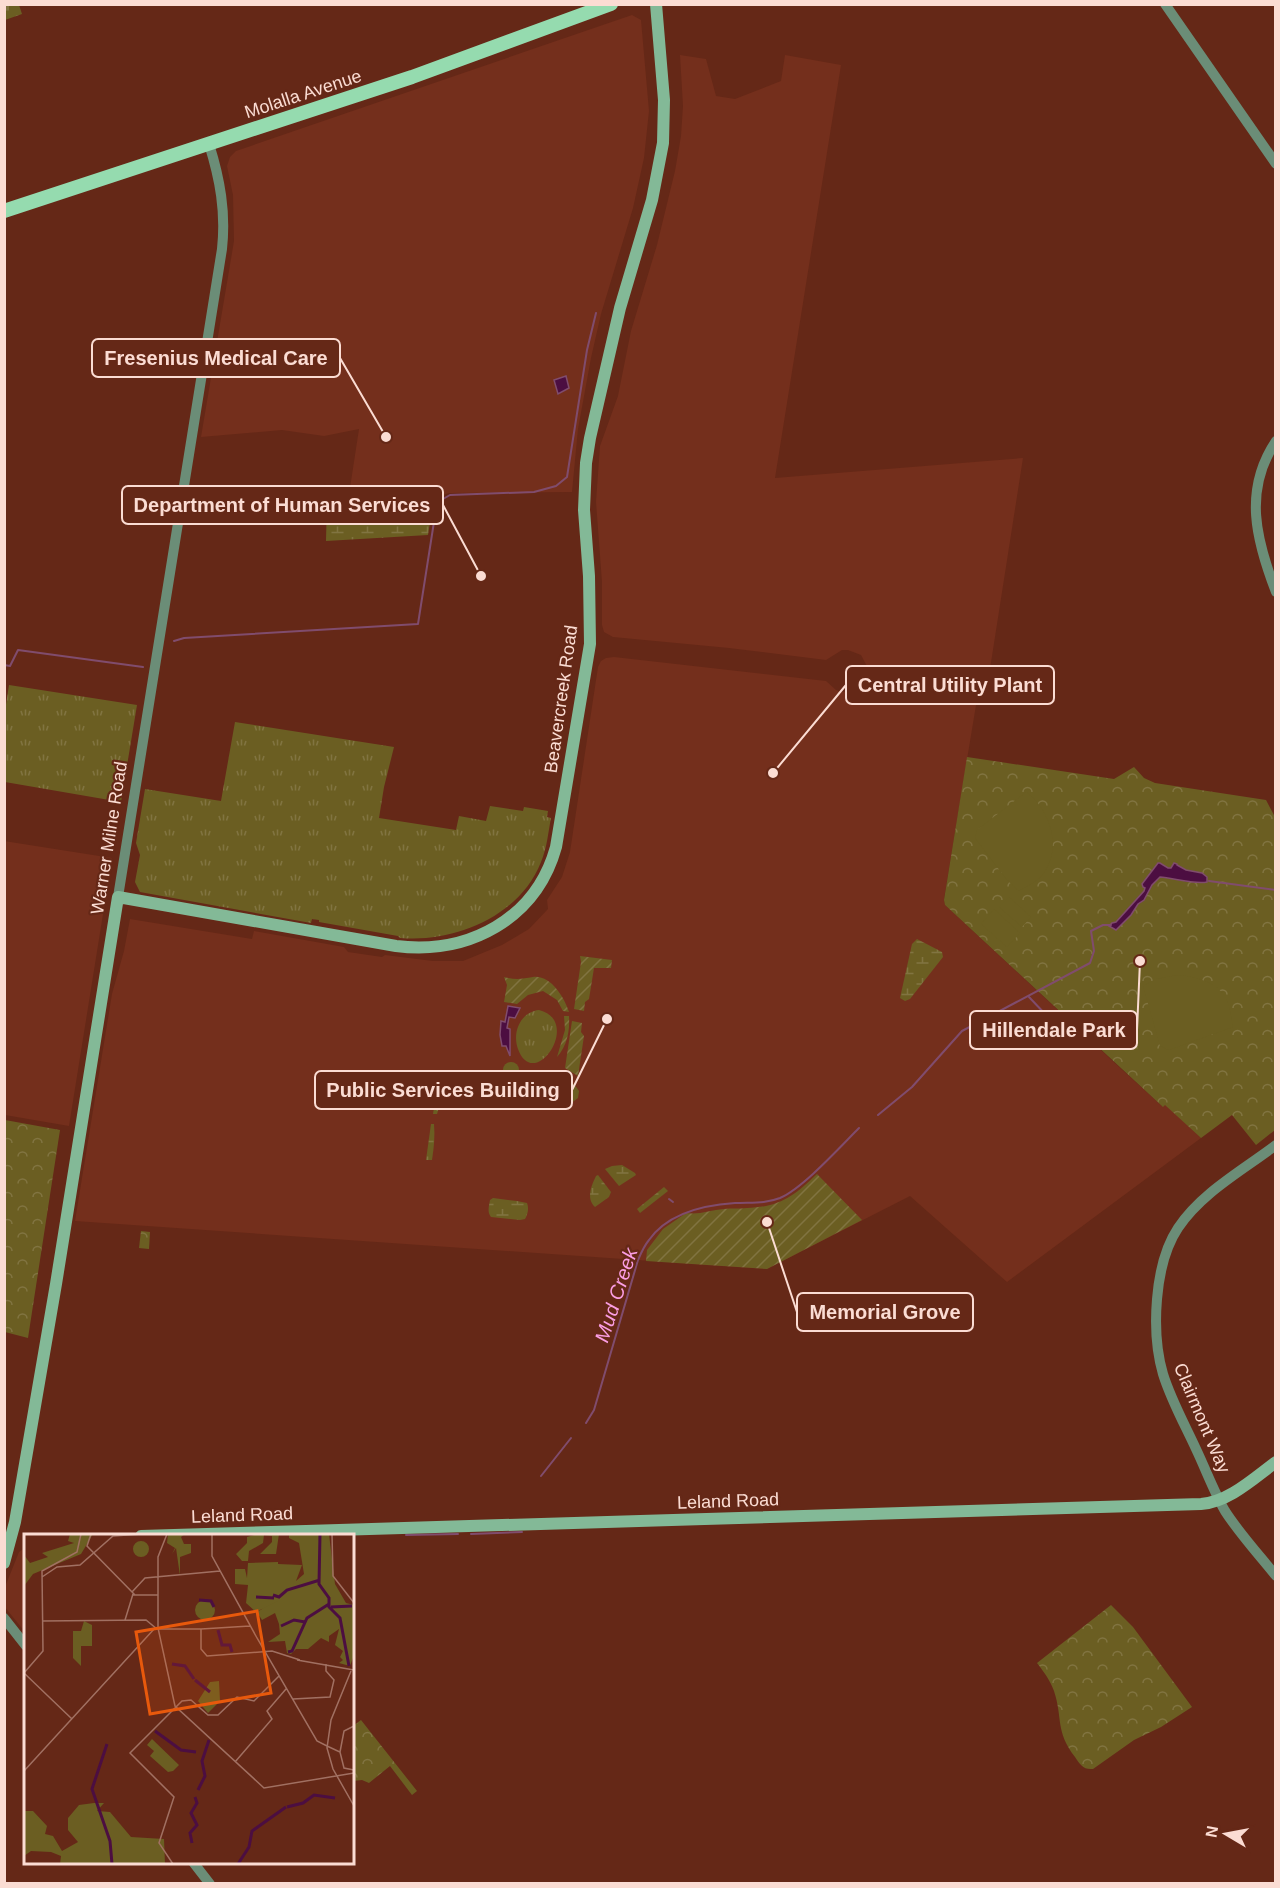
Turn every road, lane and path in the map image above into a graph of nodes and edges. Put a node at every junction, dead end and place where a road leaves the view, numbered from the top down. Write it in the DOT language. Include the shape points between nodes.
graph roads {
  1 [pos="611,4"];
  2 [pos="656,4"];
  3 [pos="1165,4"];
  4 [pos="209,144"];
  5 [pos="1275,164"];
  6 [pos="4,211"];
  7 [pos="1275,441"];
  8 [pos="1275,592"];
  9 [pos="118,897"];
  10 [pos="1275,1145"];
  11 [pos="1275,1462"];
  12 [pos="1220,1500"];
  13 [pos="207,1534"];
  14 [pos="13,1538"];
  15 [pos="4,1563"];
  16 [pos="1275,1576"];
  17 [pos="4,1618"];
  18 [pos="24,1643"];
  19 [pos="194,1864"];
  20 [pos="210,1884"];
  1 -- 4 [label="main road, Molalla Avenue" via="412,77"];
  2 -- 9 [label="main road, Beavercreek Road" via="665,114 662,152 590,438 584,510 590,644 556,847 542,883 518,912 493,929 456,943 415,948"];
  3 -- 5 [label="street"];
  4 -- 6 [label="main road, Molalla Avenue"];
  4 -- 9 [label="street, Warner Milne Road" via="222,195 222,249"];
  7 -- 8 [label="street" via="1260,471 1255,503"];
  9 -- 14 [label="main road, Warner Milne Road"];
  10 -- 12 [label="street, Clairmont Way" via="1184,1219 1167,1249 1159,1280 1158,1350 1164,1377"];
  11 -- 12 [label="main road"];
  12 -- 13 [label="main road, Leland Road" via="1201,1504"];
  12 -- 16 [label="street"];
  14 -- 15 [label="main road, Warner Milne Road"];
  17 -- 18 [label="street"];
  19 -- 20 [label="street"];
}
